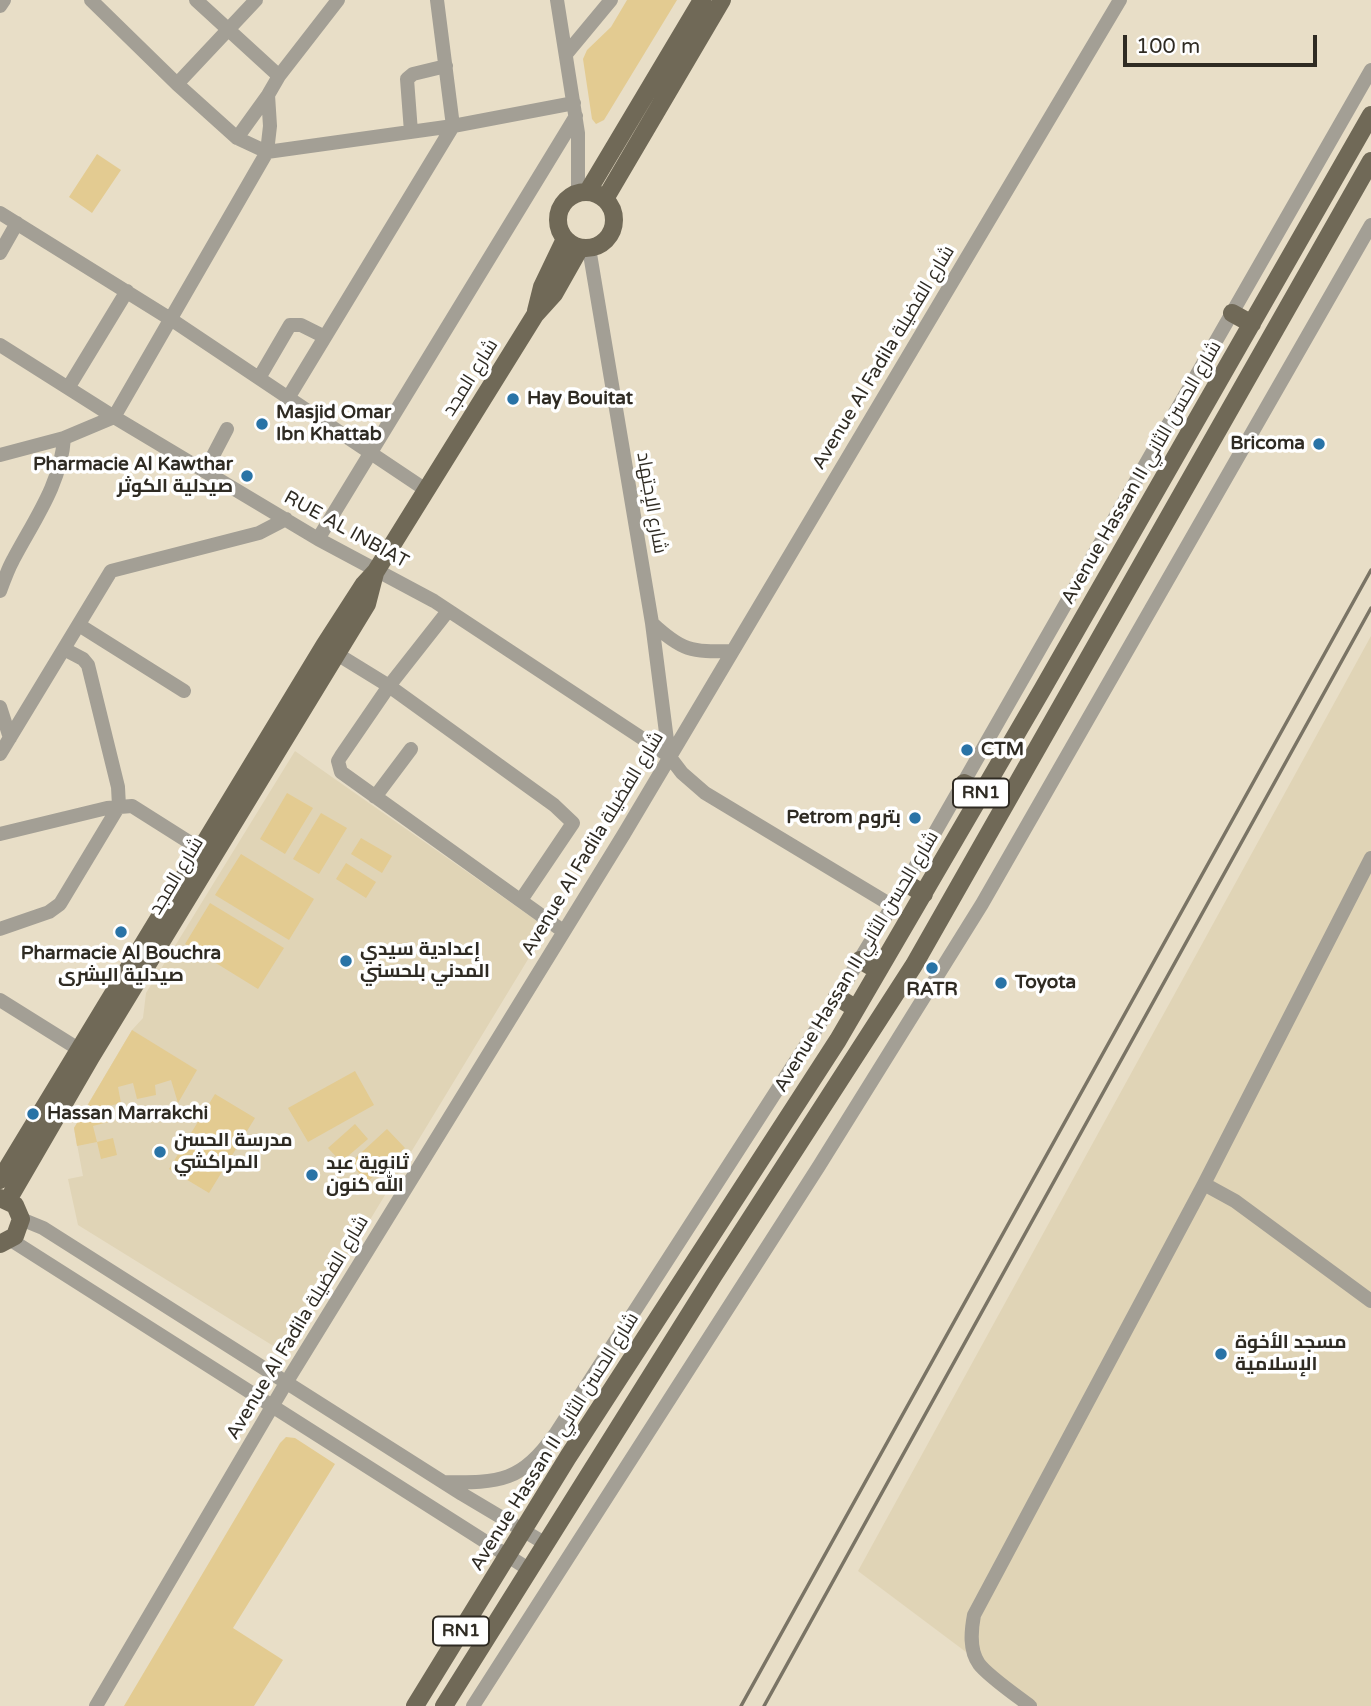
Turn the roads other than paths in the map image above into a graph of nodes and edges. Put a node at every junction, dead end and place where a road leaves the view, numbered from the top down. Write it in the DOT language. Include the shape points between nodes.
graph roads {
  1 [pos="4,0"];
  2 [pos="91,0"];
  3 [pos="196,0"];
  4 [pos="256,0"];
  5 [pos="338,0"];
  6 [pos="438,0"];
  7 [pos="557,0"];
  8 [pos="611,0"];
  9 [pos="702,0"];
  10 [pos="722,0"];
  11 [pos="1120,0"];
  12 [pos="0,6"];
  13 [pos="229,30"];
  14 [pos="567,53"];
  15 [pos="446,66"];
  16 [pos="1371,70"];
  17 [pos="279,76"];
  18 [pos="177,84"];
  19 [pos="268,95"];
  20 [pos="575,109"];
  21 [pos="1371,115"];
  22 [pos="453,126"];
  23 [pos="411,132"];
  24 [pos="237,138"];
  25 [pos="267,152"];
  26 [pos="1371,161"];
  27 [pos="582,192"];
  28 [pos="605,199"];
  29 [pos="0,213"];
  30 [pos="17,223"];
  31 [pos="1371,225"];
  32 [pos="578,245"];
  33 [pos="0,253"];
  34 [pos="127,292"];
  35 [pos="1232,313"];
  36 [pos="172,320"];
  37 [pos="1252,324"];
  38 [pos="325,337"];
  39 [pos="0,345"];
  40 [pos="259,378"];
  41 [pos="68,387"];
  42 [pos="288,398"];
  43 [pos="114,417"];
  44 [pos="227,429"];
  45 [pos="64,438"];
  46 [pos="370,451"];
  47 [pos="0,456"];
  48 [pos="205,471"];
  49 [pos="426,490"];
  50 [pos="286,519"];
  51 [pos="318,538"];
  52 [pos="4,571"];
  53 [pos="376,571"];
  54 [pos="0,590"];
  55 [pos="448,611"];
  56 [pos="652,623"];
  57 [pos="79,625"];
  58 [pos="64,649"];
  59 [pos="731,651"];
  60 [pos="337,654"];
  61 [pos="388,686"];
  62 [pos="184,691"];
  63 [pos="0,707"];
  64 [pos="10,738"];
  65 [pos="411,749"];
  66 [pos="0,754"];
  67 [pos="672,760"];
  68 [pos="964,783"];
  69 [pos="982,792"];
  70 [pos="376,797"];
  71 [pos="119,806"];
  72 [pos="0,834"];
  73 [pos="200,849"];
  74 [pos="1371,858"];
  75 [pos="906,883"];
  76 [pos="924,894"];
  77 [pos="521,900"];
  78 [pos="891,905"];
  79 [pos="0,929"];
  80 [pos="564,931"];
  81 [pos="860,960"];
  82 [pos="877,970"];
  83 [pos="837,997"];
  84 [pos="0,1000"];
  85 [pos="855,1008"];
  86 [pos="84,1053"];
  87 [pos="0,1180"];
  88 [pos="1204,1184"];
  89 [pos="4,1199"];
  90 [pos="21,1219"];
  91 [pos="6,1242"];
  92 [pos="1371,1301"];
  93 [pos="286,1383"];
  94 [pos="273,1407"];
  95 [pos="443,1482"];
  96 [pos="523,1529"];
  97 [pos="546,1544"];
  98 [pos="507,1556"];
  99 [pos="530,1570"];
  100 [pos="96,1706"];
  101 [pos="415,1706"];
  102 [pos="443,1706"];
  103 [pos="473,1706"];
  104 [pos="1030,1706"];
  1 -- 12 [label="street"];
  2 -- 18 [label="street"];
  3 -- 13 [label="street"];
  4 -- 13 [label="street"];
  5 -- 17 [label="street"];
  6 -- 15 [label="street"];
  7 -- 14 [label="street"];
  8 -- 14 [label="street"];
  9 -- 27 [label="main road"];
  10 -- 28 [label="main road"];
  11 -- 59 [label="street, Avenue Al Fadila شارع الفضيلة"];
  13 -- 17 [label="street"];
  13 -- 18 [label="street"];
  14 -- 20 [label="street"];
  15 -- 22 [label="street"];
  15 -- 23 [label="street" via="407,79"];
  16 -- 35 [label="street"];
  17 -- 19 [label="street"];
  18 -- 24 [label="street"];
  19 -- 24 [label="street"];
  19 -- 25 [label="street"];
  20 -- 22 [label="street"];
  20 -- 27 [label="street"];
  20 -- 46 [label="street"];
  21 -- 37 [label="main road, Avenue Hassan II شارع الحسن الثاني / RN1"];
  22 -- 23 [label="street"];
  22 -- 38 [label="street"];
  23 -- 25 [label="street"];
  24 -- 25 [label="street"];
  25 -- 36 [label="street"];
  26 -- 97 [label="main road, RN1" via="914,965"];
  27 -- 28 [label="main road"];
  27 -- 32 [label="main road" via="569,197 557,222"];
  28 -- 32 [label="main road, شارع المجد" via="614,218 613,229 599,245"];
  29 -- 30 [label="street"];
  30 -- 33 [label="street"];
  30 -- 34 [label="street"];
  31 -- 103 [label="street" via="976,915"];
  32 -- 49 [label="main road, شارع المجد" via="554,294 535,315"];
  32 -- 56 [label="street, شارع الإجتهاد"];
  34 -- 36 [label="street"];
  34 -- 41 [label="street"];
  35 -- 37 [label="main road"];
  35 -- 68 [label="street"];
  36 -- 40 [label="street"];
  36 -- 43 [label="street"];
  37 -- 69 [label="main road, Avenue Hassan II شارع الحسن الثاني / RN1"];
  38 -- 40 [label="street" via="301,325 290,325"];
  38 -- 42 [label="street"];
  39 -- 41 [label="street, RUE AL INBIAT"];
  40 -- 42 [label="street"];
  41 -- 43 [label="street, RUE AL INBIAT"];
  42 -- 46 [label="street"];
  43 -- 45 [label="street"];
  43 -- 48 [label="street, RUE AL INBIAT"];
  44 -- 48 [label="street"];
  45 -- 47 [label="street"];
  45 -- 52 [label="street" via="57,475"];
  46 -- 49 [label="street"];
  46 -- 51 [label="street"];
  48 -- 50 [label="street, RUE AL INBIAT"];
  49 -- 53 [label="main road, شارع المجد"];
  50 -- 51 [label="street, RUE AL INBIAT"];
  50 -- 57 [label="street" via="259,533 111,571"];
  51 -- 53 [label="street, RUE AL INBIAT"];
  52 -- 54 [label="street"];
  53 -- 55 [label="street, RUE AL INBIAT"];
  53 -- 60 [label="main road, شارع المجد" via="367,604"];
  53 -- 73 [label="main road, شارع المجد" via="337,626"];
  55 -- 61 [label="street"];
  55 -- 67 [label="street, RUE AL INBIAT"];
  56 -- 59 [label="street" via="684,648"];
  56 -- 67 [label="street, شارع الإجتهاد"];
  57 -- 58 [label="street"];
  57 -- 62 [label="street"];
  58 -- 64 [label="street"];
  58 -- 71 [label="street" via="83,659 92,676"];
  59 -- 67 [label="street, Avenue Al Fadila شارع الفضيلة"];
  60 -- 61 [label="street"];
  60 -- 86 [label="main road, شارع المجد"];
  61 -- 70 [label="street" via="338,761 341,772"];
  61 -- 77 [label="street" via="573,823"];
  63 -- 64 [label="street"];
  64 -- 66 [label="street"];
  65 -- 70 [label="street"];
  67 -- 78 [label="street, RUE AL INBIAT" via="705,793"];
  67 -- 80 [label="street, Avenue Al Fadila شارع الفضيلة"];
  68 -- 69 [label="main road"];
  68 -- 75 [label="street"];
  69 -- 76 [label="main road, Avenue Hassan II شارع الحسن الثاني / RN1"];
  70 -- 77 [label="street"];
  71 -- 72 [label="street"];
  71 -- 73 [label="street" via="140,810"];
  71 -- 79 [label="street" via="60,904 50,912"];
  73 -- 86 [label="main road, شارع المجد"];
  74 -- 88 [label="street"];
  75 -- 76 [label="main road"];
  75 -- 78 [label="street"];
  76 -- 82 [label="main road, Avenue Hassan II شارع الحسن الثاني / RN1"];
  77 -- 80 [label="street"];
  78 -- 81 [label="street"];
  80 -- 93 [label="street, Avenue Al Fadila شارع الفضيلة"];
  81 -- 82 [label="main road"];
  81 -- 83 [label="street"];
  82 -- 85 [label="main road, Avenue Hassan II شارع الحسن الثاني / RN1"];
  83 -- 85 [label="main road"];
  83 -- 95 [label="street" via="541,1454 518,1473 501,1479"];
  84 -- 86 [label="street"];
  85 -- 96 [label="main road, Avenue Hassan II شارع الحسن الثاني / RN1"];
  86 -- 87 [label="main road, شارع المجد"];
  86 -- 89 [label="main road, شارع المجد"];
  88 -- 92 [label="street" via="1235,1201"];
  88 -- 104 [label="street" via="974,1615 972,1649 979,1664"];
  89 -- 90 [label="main road" via="15,1205"];
  90 -- 91 [label="main road" via="19,1231"];
  90 -- 93 [label="street" via="43,1228"];
  91 -- 94 [label="street"];
  93 -- 94 [label="street, Avenue Al Fadila شارع الفضيلة"];
  93 -- 95 [label="street"];
  94 -- 98 [label="street"];
  94 -- 100 [label="street, Avenue Al Fadila شارع الفضيلة"];
  95 -- 96 [label="street"];
  96 -- 97 [label="street"];
  96 -- 98 [label="main road, Avenue Hassan II شارع الحسن الثاني / RN1"];
  97 -- 99 [label="main road, RN1"];
  98 -- 99 [label="street"];
  98 -- 101 [label="main road, Avenue Hassan II شارع الحسن الثاني / RN1"];
  99 -- 102 [label="main road, RN1"];
}
